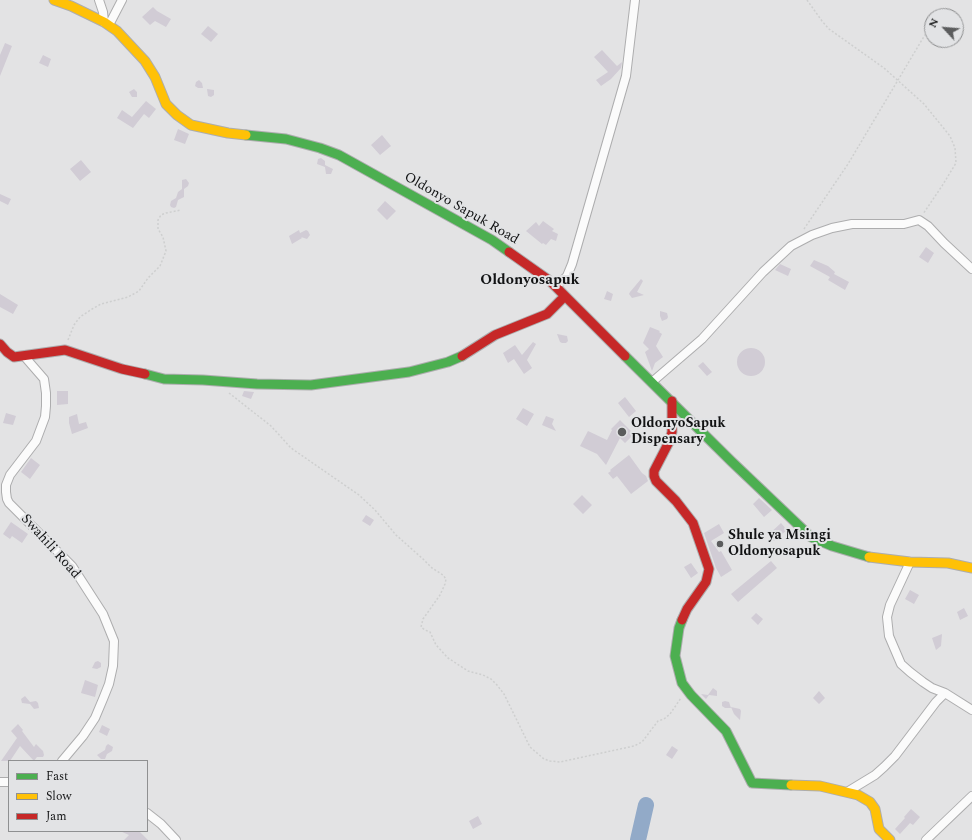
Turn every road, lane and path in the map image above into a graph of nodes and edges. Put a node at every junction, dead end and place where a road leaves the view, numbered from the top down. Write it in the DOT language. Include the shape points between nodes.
graph roads {
  1 [pos="54,0"];
  2 [pos="99,0"];
  3 [pos="122,0"];
  4 [pos="635,0"];
  5 [pos="806,0"];
  6 [pos="106,23"];
  7 [pos="924,37"];
  8 [pos="898,81"];
  9 [pos="181,210"];
  10 [pos="919,220"];
  11 [pos="803,231"];
  12 [pos="972,269"];
  13 [pos="550,281"];
  14 [pos="565,296"];
  15 [pos="0,344"];
  16 [pos="65,350"];
  17 [pos="24,356"];
  18 [pos="216,381"];
  19 [pos="652,382"];
  20 [pos="672,401"];
  21 [pos="3,490"];
  22 [pos="910,562"];
  23 [pos="972,568"];
  24 [pos="687,690"];
  25 [pos="945,693"];
  26 [pos="972,710"];
  27 [pos="63,760"];
  28 [pos="848,792"];
  29 [pos="972,796"];
  30 [pos="148,814"];
  31 [pos="176,840"];
  32 [pos="890,840"];
  33 [pos="926,840"];
  1 -- 6 [label="street, Oldonyo Sapuk Road"];
  2 -- 6 [label="street"];
  3 -- 6 [label="street"];
  4 -- 13 [label="street" via="626,76 572,264 561,282"];
  5 -- 8 [label="path" via="829,29"];
  6 -- 13 [label="street, Oldonyo Sapuk Road" via="145,61 166,104 187,122 200,128 228,133 286,139 339,156 492,240"];
  7 -- 8 [label="path"];
  8 -- 10 [label="path" via="924,104 950,136 955,148 956,163"];
  8 -- 11 [label="path" via="848,164"];
  9 -- 16 [label="path" via="161,215 158,220 158,229 166,251 160,266 139,291 128,297 102,304 80,317 74,325"];
  10 -- 12 [label="street"];
  10 -- 19 [label="street" via="904,224 852,224 832,228 791,246 763,272 702,339"];
  13 -- 14 [label="street, Oldonyo Sapuk Road"];
  14 -- 18 [label="street" via="544,316 495,335 462,356 409,372 311,385"];
  14 -- 19 [label="street, Oldonyo Sapuk Road"];
  15 -- 17 [label="street" via="14,357"];
  16 -- 17 [label="street"];
  16 -- 18 [label="street" via="138,374 164,379"];
  17 -- 21 [label="street, Swahili Road" via="44,379 45,417 36,441 10,475"];
  18 -- 24 [label="path" via="271,426 291,448 359,495 396,534 443,575 446,579 445,584 423,619 421,627 430,632 436,645 448,658 468,672 483,675 497,685 530,747 544,759 560,762 634,746 642,742 658,721 670,714"];
  19 -- 20 [label="street, Oldonyo Sapuk Road"];
  20 -- 22 [label="street, Oldonyo Sapuk Road" via="811,537 863,556"];
  20 -- 24 [label="street" via="672,432 654,476 692,523 709,569 706,582 682,618 676,640 676,663"];
  21 -- 27 [label="street, Swahili Road" via="9,503 72,566 103,614 114,641 112,672 95,718"];
  22 -- 23 [label="street, Oldonyo Sapuk Road" via="948,563"];
  22 -- 25 [label="street" via="890,605 887,617 889,636 901,664 932,688"];
  24 -- 28 [label="street" via="726,731 752,783 820,786"];
  25 -- 26 [label="street"];
  25 -- 28 [label="street" via="895,756 875,775"];
  28 -- 32 [label="street" via="870,802 875,809 879,829"];
  29 -- 33 [label="street"];
  30 -- 31 [label="street"];
}
